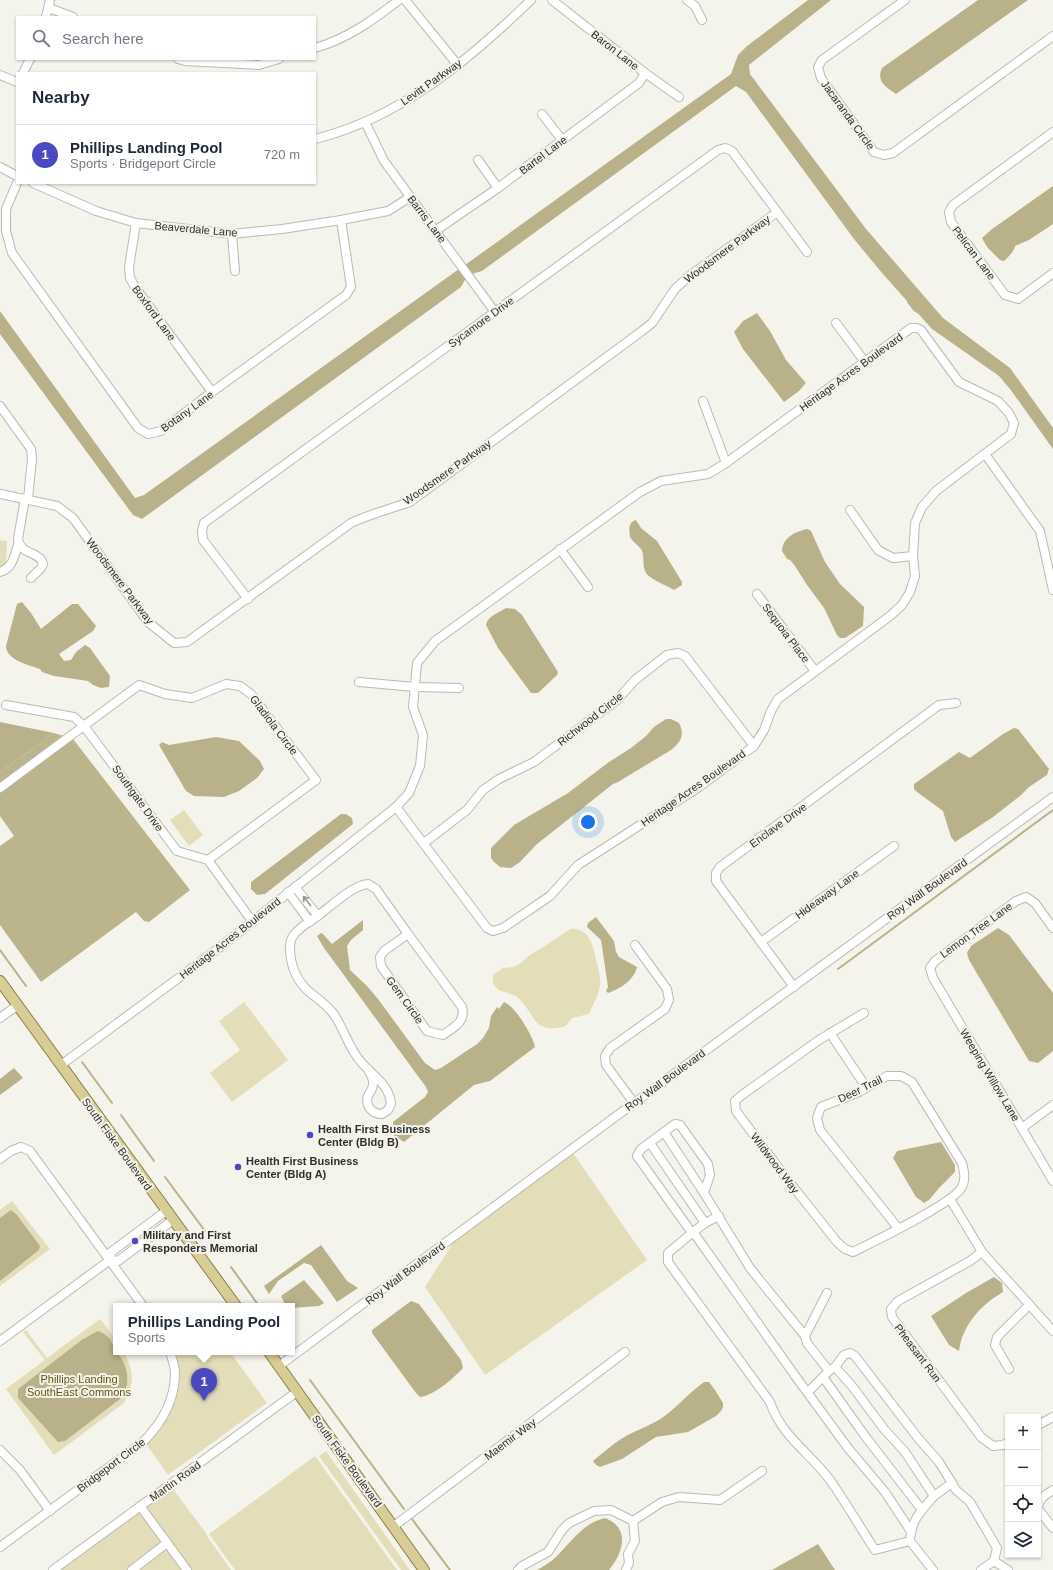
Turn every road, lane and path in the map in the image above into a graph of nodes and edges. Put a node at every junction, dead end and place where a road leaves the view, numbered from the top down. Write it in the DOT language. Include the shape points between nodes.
graph roads {
  1 [pos="399,0"];
  2 [pos="405,0"];
  3 [pos="531,0"];
  4 [pos="552,0"];
  5 [pos="687,0"];
  6 [pos="905,0"];
  7 [pos="49,4"];
  8 [pos="46,16"];
  9 [pos="72,16"];
  10 [pos="702,20"];
  11 [pos="1053,36"];
  12 [pos="316,48"];
  13 [pos="30,60"];
  14 [pos="182,60"];
  15 [pos="276,60"];
  16 [pos="457,64"];
  17 [pos="24,72"];
  18 [pos="645,73"];
  19 [pos="0,75"];
  20 [pos="16,82"];
  21 [pos="679,98"];
  22 [pos="542,114"];
  23 [pos="365,122"];
  24 [pos="1053,132"];
  25 [pos="316,139"];
  26 [pos="562,140"];
  27 [pos="478,160"];
  28 [pos="0,167"];
  29 [pos="16,175"];
  30 [pos="17,184"];
  31 [pos="34,184"];
  32 [pos="498,188"];
  33 [pos="410,197"];
  34 [pos="776,212"];
  35 [pos="341,220"];
  36 [pos="136,223"];
  37 [pos="435,231"];
  38 [pos="232,234"];
  39 [pos="807,252"];
  40 [pos="235,271"];
  41 [pos="1053,273"];
  42 [pos="495,312"];
  43 [pos="836,323"];
  44 [pos="865,362"];
  45 [pos="212,392"];
  46 [pos="703,401"];
  47 [pos="0,406"];
  48 [pos="985,454"];
  49 [pos="726,463"];
  50 [pos="0,494"];
  51 [pos="26,498"];
  52 [pos="850,510"];
  53 [pos="18,544"];
  54 [pos="560,549"];
  55 [pos="913,556"];
  56 [pos="0,572"];
  57 [pos="31,578"];
  58 [pos="588,587"];
  59 [pos="1053,590"];
  60 [pos="757,594"];
  61 [pos="248,599"];
  62 [pos="815,671"];
  63 [pos="360,682"];
  64 [pos="415,687"];
  65 [pos="459,688"];
  66 [pos="956,703"];
  67 [pos="6,705"];
  68 [pos="84,726"];
  69 [pos="754,746"];
  70 [pos="0,788"];
  71 [pos="1053,797"];
  72 [pos="396,807"];
  73 [pos="424,843"];
  74 [pos="894,846"];
  75 [pos="208,860"];
  76 [pos="295,887"];
  77 [pos="288,892"];
  78 [pos="318,916"];
  79 [pos="252,921"];
  80 [pos="310,922"];
  81 [pos="1053,928"];
  82 [pos="408,934"];
  83 [pos="760,942"];
  84 [pos="635,945"];
  85 [pos="930,968"];
  86 [pos="0,981"];
  87 [pos="794,987"];
  88 [pos="18,1005"];
  89 [pos="864,1014"];
  90 [pos="0,1018"];
  91 [pos="830,1033"];
  92 [pos="61,1065"];
  93 [pos="368,1069"];
  94 [pos="866,1087"];
  95 [pos="634,1103"];
  96 [pos="1053,1105"];
  97 [pos="1022,1128"];
  98 [pos="664,1132"];
  99 [pos="650,1143"];
  100 [pos="0,1159"];
  101 [pos="1053,1181"];
  102 [pos="704,1193"];
  103 [pos="950,1199"];
  104 [pos="166,1211"];
  105 [pos="719,1216"];
  106 [pos="173,1220"];
  107 [pos="705,1223"];
  108 [pos="898,1228"];
  109 [pos="692,1233"];
  110 [pos="982,1252"];
  111 [pos="110,1260"];
  112 [pos="827,1293"];
  113 [pos="141,1303"];
  114 [pos="234,1303"];
  115 [pos="1028,1305"];
  116 [pos="1053,1331"];
  117 [pos="805,1336"];
  118 [pos="0,1342"];
  119 [pos="625,1352"];
  120 [pos="295,1354"];
  121 [pos="171,1355"];
  122 [pos="271,1355"];
  123 [pos="294,1355"];
  124 [pos="279,1366"];
  125 [pos="1009,1369"];
  126 [pos="829,1372"];
  127 [pos="298,1391"];
  128 [pos="808,1392"];
  129 [pos="1053,1417"];
  130 [pos="1041,1423"];
  131 [pos="1005,1444"];
  132 [pos="0,1450"];
  133 [pos="762,1471"];
  134 [pos="952,1483"];
  135 [pos="1053,1490"];
  136 [pos="934,1496"];
  137 [pos="1041,1499"];
  138 [pos="140,1506"];
  139 [pos="50,1510"];
  140 [pos="922,1510"];
  141 [pos="1041,1512"];
  142 [pos="633,1521"];
  143 [pos="394,1526"];
  144 [pos="1053,1528"];
  145 [pos="910,1530"];
  146 [pos="910,1541"];
  147 [pos="167,1544"];
  148 [pos="0,1547"];
  149 [pos="994,1561"];
  150 [pos="53,1570"];
  151 [pos="132,1570"];
  152 [pos="187,1570"];
  153 [pos="424,1570"];
  154 [pos="518,1570"];
  155 [pos="626,1570"];
  156 [pos="933,1570"];
  157 [pos="981,1570"];
  158 [pos="1008,1570"];
  1 -- 12 [label="street" via="371,22 333,43"];
  2 -- 16 [label="street"];
  3 -- 16 [label="street, Levitt Parkway"];
  4 -- 18 [label="street, Baron Lane"];
  5 -- 10 [label="street" via="695,6"];
  6 -- 11 [label="street, Jacaranda Circle" via="822,60 818,67 821,78 874,152 884,155 893,153"];
  7 -- 8 [label="street"];
  7 -- 9 [label="street"];
  13 -- 17 [label="street"];
  14 -- 15 [label="street" via="258,65"];
  16 -- 23 [label="street, Levitt Parkway" via="416,95"];
  18 -- 21 [label="street, Baron Lane"];
  18 -- 26 [label="street, Bartel Lane" via="639,84"];
  19 -- 20 [label="street"];
  22 -- 26 [label="street"];
  23 -- 25 [label="street, Levitt Parkway"];
  23 -- 33 [label="street, Barris Lane" via="384,161"];
  24 -- 41 [label="street, Pelican Lane" via="953,205 949,212 951,222 1005,295 1018,299"];
  26 -- 32 [label="street, Bartel Lane"];
  27 -- 32 [label="street"];
  28 -- 29 [label="street"];
  30 -- 45 [label="street, Botany Lane" via="6,209 6,230 12,253 138,428 148,434 161,431"];
  31 -- 36 [label="street, Beaverdale Lane" via="96,211"];
  32 -- 37 [label="street, Bartel Lane"];
  33 -- 35 [label="street, Beaverdale Lane" via="388,211"];
  33 -- 37 [label="street, Barris Lane"];
  34 -- 39 [label="street, Sycamore Drive"];
  34 -- 42 [label="street, Sycamore Drive" via="732,151 725,148 718,150"];
  34 -- 61 [label="street, Woodsmere Parkway" via="688,277 675,289 652,323 642,331 410,502 370,514 351,523"];
  35 -- 38 [label="street, Beaverdale Lane"];
  35 -- 45 [label="street, Botany Lane" via="351,287 346,295"];
  36 -- 38 [label="street, Beaverdale Lane"];
  36 -- 45 [label="street, Boxford Lane" via="129,267 130,278"];
  37 -- 42 [label="street, Barris Lane"];
  38 -- 40 [label="street"];
  42 -- 61 [label="street, Sycamore Drive" via="204,523 203,540"];
  43 -- 44 [label="street"];
  44 -- 48 [label="street, Heritage Acres Boulevard" via="911,328 921,330 959,382 998,401 1009,413 1014,423 1010,434"];
  44 -- 49 [label="street, Heritage Acres Boulevard"];
  46 -- 49 [label="street"];
  47 -- 51 [label="street" via="30,449 32,459"];
  48 -- 55 [label="street, Heritage Acres Boulevard" via="936,491 922,507 915,523"];
  48 -- 59 [label="street" via="1040,531"];
  49 -- 54 [label="street, Heritage Acres Boulevard" via="708,474 661,480"];
  50 -- 51 [label="street, Woodsmere Parkway"];
  51 -- 53 [label="street"];
  51 -- 61 [label="street, Woodsmere Parkway" via="57,506 73,518 148,622 174,643 187,642"];
  52 -- 55 [label="street" via="878,550 893,558"];
  53 -- 56 [label="street" via="12,565"];
  53 -- 57 [label="street" via="22,550 42,561 41,568"];
  54 -- 58 [label="street"];
  54 -- 64 [label="street, Heritage Acres Boulevard" via="435,641 417,663"];
  55 -- 62 [label="street, Heritage Acres Boulevard" via="915,576 902,605"];
  60 -- 62 [label="street, Sequoia Place"];
  62 -- 69 [label="street, Heritage Acres Boulevard" via="778,699"];
  63 -- 64 [label="street"];
  64 -- 65 [label="street"];
  64 -- 72 [label="street, Heritage Acres Boulevard" via="413,707 423,735 420,766 409,793"];
  66 -- 83 [label="street, Enclave Drive" via="939,706 720,867 716,873 716,881"];
  67 -- 68 [label="street, Southgate Drive" via="74,717"];
  68 -- 70 [label="street"];
  68 -- 75 [label="street, Southgate Drive" via="177,851"];
  68 -- 75 [label="street, Gladiola Circle" via="139,685 164,694 192,698 226,684 240,686 251,694 316,780"];
  69 -- 73 [label="street, Heritage Acres Boulevard" via="699,787 578,865 550,896 498,930 491,930 481,922"];
  69 -- 73 [label="street, Richwood Circle" via="685,656 678,653 668,655 635,680 617,700 534,762 483,790 467,810"];
  71 -- 87 [label="street, Roy Wall Boulevard"];
  72 -- 73 [label="street, Heritage Acres Boulevard"];
  72 -- 76 [label="street, Heritage Acres Boulevard"];
  74 -- 83 [label="street, Hideaway Lane"];
  75 -- 79 [label="street"];
  76 -- 77 [label="street, Heritage Acres Boulevard"];
  78 -- 76 [label="street, one-way"];
  77 -- 79 [label="street, Heritage Acres Boulevard"];
  77 -- 80 [label="street"];
  78 -- 80 [label="street, Gem Circle"];
  78 -- 82 [label="street, Gem Circle" via="357,888 368,884 376,890"];
  79 -- 92 [label="street, Heritage Acres Boulevard" via="220,948"];
  80 -- 93 [label="street, Gem Circle" via="291,938 292,968 302,984 332,1012 350,1048"];
  81 -- 85 [label="street, Lemon Tree Lane" via="1035,903 1026,897 1010,905 935,961"];
  82 -- 82 [label="street, Gem Circle" via="462,1007 464,1014 461,1021 443,1035 427,1031 381,966 380,957 384,951"];
  83 -- 87 [label="street, Enclave Drive"];
  84 -- 95 [label="street" via="666,989 669,1000 665,1009 610,1048 604,1056 606,1065"];
  85 -- 97 [label="street, Weeping Willow Lane" via="932,978"];
  86 -- 88 [label="main road, South Fiske Boulevard"];
  87 -- 95 [label="street, Roy Wall Boulevard"];
  88 -- 90 [label="street"];
  88 -- 92 [label="main road, South Fiske Boulevard"];
  89 -- 91 [label="street, Wildwood Way"];
  91 -- 94 [label="street"];
  91 -- 108 [label="street, Wildwood Way" via="742,1095 735,1101 736,1111 787,1179 845,1249 853,1252"];
  92 -- 104 [label="main road, South Fiske Boulevard"];
  93 -- 93 [label="street" via="386,1087 391,1098 390,1107 382,1114 373,1112 368,1106 373,1085"];
  94 -- 103 [label="street, Deer Trail" via="887,1076 901,1076 912,1082 962,1163 962,1188"];
  94 -- 108 [label="street, Deer Trail" via="821,1106 817,1118 820,1130"];
  95 -- 120 [label="street, Roy Wall Boulevard"];
  96 -- 97 [label="street"];
  97 -- 101 [label="street, Weeping Willow Lane"];
  98 -- 99 [label="street"];
  98 -- 102 [label="street"];
  98 -- 102 [label="street" via="675,1124 680,1126 708,1164 710,1175"];
  99 -- 107 [label="street"];
  99 -- 109 [label="street" via="641,1149 637,1156"];
  100 -- 111 [label="street" via="21,1147 30,1151"];
  102 -- 105 [label="street"];
  103 -- 108 [label="street, Wildwood Way"];
  103 -- 110 [label="street"];
  104 -- 106 [label="main road, South Fiske Boulevard"];
  104 -- 111 [label="street" via="112,1252"];
  105 -- 107 [label="street"];
  105 -- 117 [label="street" via="750,1268"];
  106 -- 111 [label="street" via="118,1261"];
  106 -- 114 [label="main road, South Fiske Boulevard"];
  107 -- 109 [label="street"];
  109 -- 128 [label="street"];
  109 -- 146 [label="street" via="668,1253 668,1262 770,1402 782,1427 829,1480 875,1550"];
  110 -- 115 [label="street"];
  110 -- 131 [label="street, Pheasant Run" via="898,1301 891,1309 892,1317 981,1436 993,1446"];
  111 -- 113 [label="street"];
  111 -- 118 [label="street"];
  112 -- 117 [label="street"];
  115 -- 116 [label="street"];
  115 -- 125 [label="street" via="997,1337 995,1345"];
  117 -- 126 [label="street" via="807,1343"];
  119 -- 143 [label="street, Maemir Way"];
  121 -- 139 [label="street, Bridgeport Circle" via="175,1372 173,1396 162,1420 143,1442"];
  122 -- 124 [label="main road, South Fiske Boulevard"];
  123 -- 124 [label="street, Roy Wall Boulevard"];
  124 -- 127 [label="main road, South Fiske Boulevard"];
  126 -- 128 [label="street"];
  126 -- 134 [label="street" via="844,1355 850,1353 855,1356 939,1462"];
  126 -- 136 [label="street" via="852,1386 905,1452"];
  126 -- 140 [label="street" via="865,1436"];
  127 -- 138 [label="street, Martin Road"];
  127 -- 143 [label="main road, South Fiske Boulevard"];
  128 -- 145 [label="street" via="848,1448 885,1492"];
  129 -- 130 [label="street"];
  132 -- 139 [label="street" via="16,1465"];
  133 -- 142 [label="street" via="720,1500 679,1497 662,1502"];
  134 -- 136 [label="street"];
  134 -- 149 [label="street" via="970,1502 991,1536 997,1548"];
  135 -- 137 [label="street"];
  136 -- 140 [label="street"];
  138 -- 147 [label="street"];
  138 -- 150 [label="street, Martin Road"];
  139 -- 148 [label="street, Bridgeport Circle"];
  140 -- 145 [label="street"];
  141 -- 144 [label="street"];
  142 -- 154 [label="street" via="611,1510 594,1511 569,1523 548,1552"];
  142 -- 155 [label="street" via="635,1541 628,1554 629,1563"];
  143 -- 153 [label="main road, South Fiske Boulevard"];
  145 -- 146 [label="street"];
  146 -- 156 [label="street"];
  147 -- 151 [label="street"];
  147 -- 152 [label="street"];
  149 -- 157 [label="street"];
  149 -- 158 [label="street"];
}
